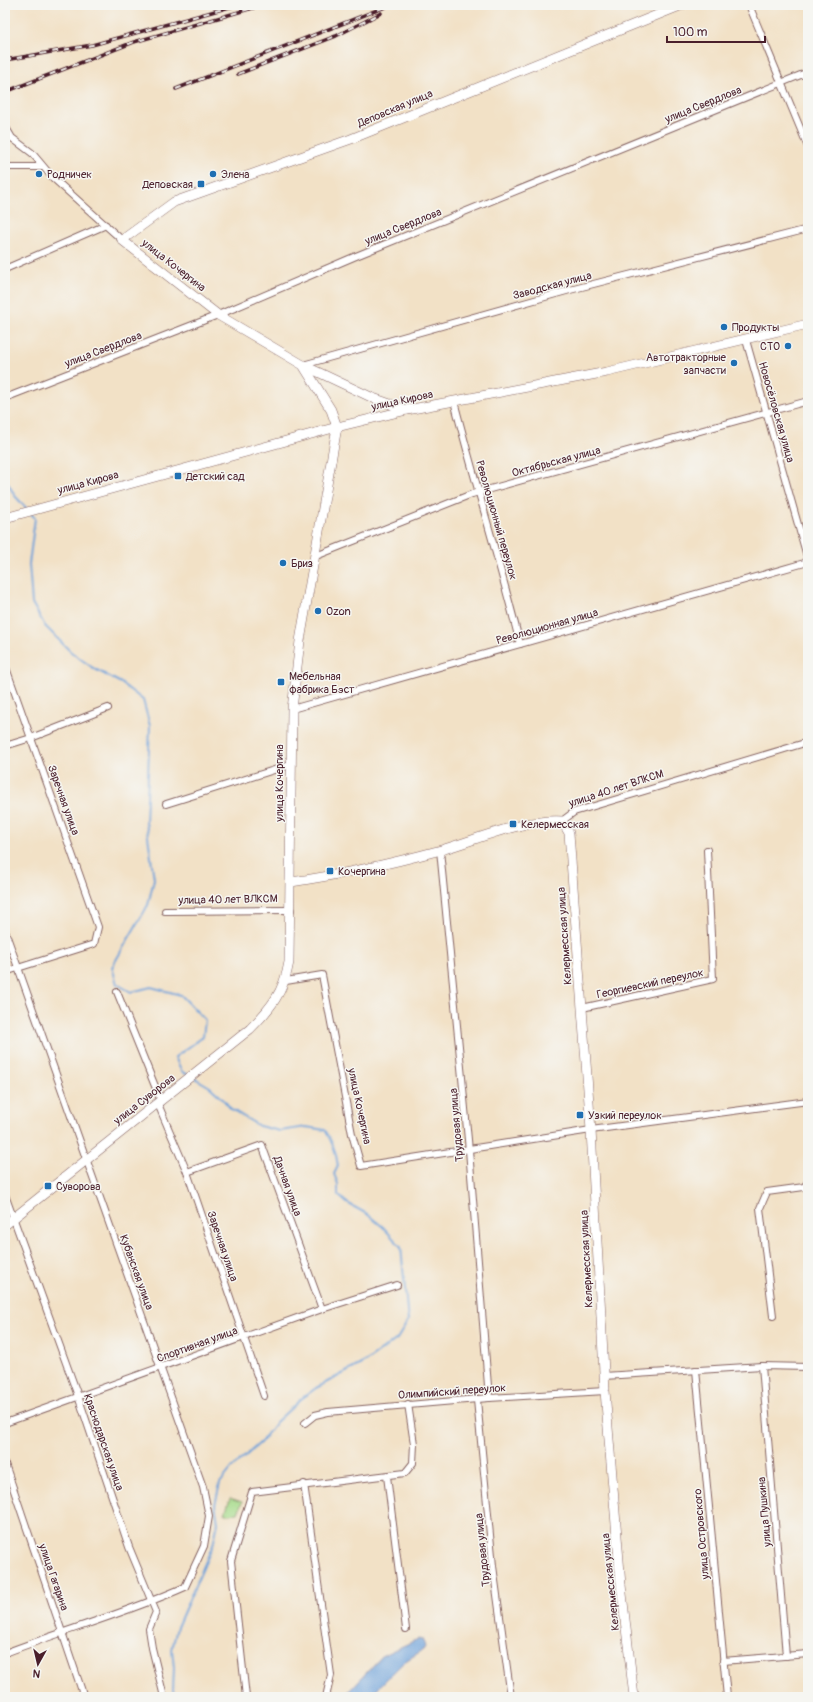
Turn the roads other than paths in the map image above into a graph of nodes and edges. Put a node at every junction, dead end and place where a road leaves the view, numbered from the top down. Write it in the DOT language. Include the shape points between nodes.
graph roads {
  1 [pos="682,5"];
  2 [pos="749,5"];
  3 [pos="808,72"];
  4 [pos="781,83"];
  5 [pos="5,126"];
  6 [pos="808,147"];
  7 [pos="5,167"];
  8 [pos="42,167"];
  9 [pos="106,225"];
  10 [pos="808,229"];
  11 [pos="122,240"];
  12 [pos="5,269"];
  13 [pos="218,315"];
  14 [pos="808,324"];
  15 [pos="746,340"];
  16 [pos="303,365"];
  17 [pos="5,398"];
  18 [pos="454,401"];
  19 [pos="808,401"];
  20 [pos="407,410"];
  21 [pos="766,413"];
  22 [pos="337,427"];
  23 [pos="478,493"];
  24 [pos="5,518"];
  25 [pos="316,556"];
  26 [pos="808,561"];
  27 [pos="520,644"];
  28 [pos="5,665"];
  29 [pos="108,708"];
  30 [pos="292,709"];
  31 [pos="31,738"];
  32 [pos="808,742"];
  33 [pos="5,746"];
  34 [pos="290,765"];
  35 [pos="166,804"];
  36 [pos="562,821"];
  37 [pos="440,850"];
  38 [pos="707,850"];
  39 [pos="291,882"];
  40 [pos="291,910"];
  41 [pos="165,911"];
  42 [pos="5,931"];
  43 [pos="18,967"];
  44 [pos="5,972"];
  45 [pos="286,981"];
  46 [pos="117,992"];
  47 [pos="582,1008"];
  48 [pos="808,1101"];
  49 [pos="159,1102"];
  50 [pos="591,1130"];
  51 [pos="469,1150"];
  52 [pos="87,1160"];
  53 [pos="186,1172"];
  54 [pos="808,1182"];
  55 [pos="5,1195"];
  56 [pos="13,1218"];
  57 [pos="5,1225"];
  58 [pos="396,1285"];
  59 [pos="322,1309"];
  60 [pos="773,1316"];
  61 [pos="244,1338"];
  62 [pos="762,1366"];
  63 [pos="808,1367"];
  64 [pos="161,1368"];
  65 [pos="696,1370"];
  66 [pos="604,1376"];
  67 [pos="605,1391"];
  68 [pos="78,1396"];
  69 [pos="264,1396"];
  70 [pos="489,1398"];
  71 [pos="477,1400"];
  72 [pos="408,1404"];
  73 [pos="305,1423"];
  74 [pos="5,1424"];
  75 [pos="5,1464"];
  76 [pos="387,1476"];
  77 [pos="304,1484"];
  78 [pos="153,1601"];
  79 [pos="406,1629"];
  80 [pos="61,1631"];
  81 [pos="5,1653"];
  82 [pos="808,1654"];
  83 [pos="786,1656"];
  84 [pos="723,1661"];
  85 [pos="84,1697"];
  86 [pos="164,1697"];
  87 [pos="246,1697"];
  88 [pos="326,1697"];
  89 [pos="511,1697"];
  90 [pos="634,1697"];
  91 [pos="727,1697"];
  1 -- 11 [label="street, Деповская улица" via="351,139 174,202"];
  2 -- 4 [label="street"];
  3 -- 4 [label="street, улица Свердлова"];
  4 -- 6 [label="street"];
  4 -- 13 [label="street, улица Свердлова" via="377,247"];
  5 -- 8 [label="street, улица Кочергина" via="12,138 32,153"];
  7 -- 8 [label="street"];
  8 -- 9 [label="street, улица Кочергина"];
  9 -- 11 [label="street, улица Кочергина"];
  9 -- 12 [label="street"];
  10 -- 16 [label="street, Заводская улица" via="570,290"];
  11 -- 13 [label="street, улица Кочергина"];
  13 -- 16 [label="street, улица Кочергина"];
  13 -- 17 [label="street, улица Свердлова"];
  14 -- 15 [label="street, улица Кирова"];
  15 -- 18 [label="street, улица Кирова" via="608,372"];
  15 -- 21 [label="street, Новосёловская улица"];
  16 -- 20 [label="street, улица Кочергина" via="373,398"];
  16 -- 22 [label="street, улица Кочергина" via="331,410"];
  18 -- 20 [label="street, улица Кирова"];
  18 -- 23 [label="street, Революционный переулок"];
  19 -- 21 [label="street, Октябрьская улица"];
  20 -- 22 [label="street, улица Кирова"];
  21 -- 23 [label="street, Октябрьская улица"];
  21 -- 26 [label="street, Новосёловская улица"];
  22 -- 24 [label="street, улица Кирова"];
  22 -- 25 [label="street, улица Кочергина"];
  23 -- 25 [label="street, Октябрьская улица"];
  23 -- 27 [label="street, Революционный переулок" via="501,566"];
  25 -- 30 [label="street, улица Кочергина" via="300,641"];
  26 -- 27 [label="street, Революционная улица"];
  27 -- 30 [label="street, Революционная улица"];
  28 -- 31 [label="street, Заречная улица"];
  29 -- 31 [label="street"];
  30 -- 34 [label="street, улица Кочергина"];
  31 -- 33 [label="street"];
  31 -- 43 [label="street, Заречная улица" via="98,927 94,944"];
  32 -- 36 [label="street, улица 40 лет ВЛКСМ" via="574,812"];
  34 -- 35 [label="street"];
  34 -- 39 [label="street, улица Кочергина"];
  36 -- 37 [label="street, улица 40 лет ВЛКСМ" via="540,821"];
  36 -- 47 [label="street, Келермесская улица" via="569,833"];
  37 -- 39 [label="street, улица 40 лет ВЛКСМ"];
  37 -- 51 [label="street, Трудовая улица"];
  38 -- 47 [label="street, Георгиевский переулок" via="713,979"];
  39 -- 40 [label="street, улица Кочергина"];
  40 -- 41 [label="street, улица 40 лет ВЛКСМ"];
  40 -- 45 [label="street, улица Кочергина"];
  42 -- 43 [label="street, Кубанская улица"];
  43 -- 44 [label="street"];
  43 -- 52 [label="street, Кубанская улица"];
  45 -- 49 [label="street, улица Суворова" via="268,1010 250,1029"];
  45 -- 51 [label="street, улица Кочергина" via="322,975 352,1134 361,1166"];
  46 -- 49 [label="street, Заречная улица"];
  47 -- 50 [label="street, Келермесская улица"];
  48 -- 50 [label="street"];
  49 -- 52 [label="street, улица Суворова"];
  49 -- 53 [label="street, Заречная улица"];
  50 -- 51 [label="street"];
  50 -- 66 [label="street, Келермесская улица"];
  51 -- 70 [label="street, Трудовая улица"];
  52 -- 56 [label="street, улица Суворова"];
  52 -- 64 [label="street, Кубанская улица"];
  53 -- 59 [label="street, Дачная улица" via="262,1145"];
  53 -- 61 [label="street, Заречная улица"];
  54 -- 60 [label="street" via="804,1187 768,1192 760,1208"];
  55 -- 56 [label="street, Краснодарская улица"];
  56 -- 57 [label="street, улица Суворова"];
  56 -- 68 [label="street, Краснодарская улица"];
  58 -- 59 [label="street, Спортивная улица"];
  59 -- 61 [label="street, Спортивная улица"];
  61 -- 64 [label="street, Спортивная улица"];
  61 -- 69 [label="street, Заречная улица"];
  62 -- 63 [label="street"];
  62 -- 65 [label="street"];
  62 -- 83 [label="street, улица Пушкина"];
  64 -- 68 [label="street, Спортивная улица"];
  64 -- 78 [label="street, Кубанская улица" via="203,1487 209,1516 204,1546 185,1586"];
  65 -- 66 [label="street"];
  65 -- 84 [label="street, улица Островского"];
  66 -- 67 [label="street, Келермесская улица"];
  67 -- 70 [label="street, Олимпийский переулок"];
  67 -- 90 [label="street, Келермесская улица" via="621,1585"];
  68 -- 74 [label="street, Спортивная улица"];
  68 -- 78 [label="street, Краснодарская улица" via="130,1547"];
  70 -- 71 [label="street, Олимпийский переулок"];
  71 -- 72 [label="street, Олимпийский переулок"];
  71 -- 89 [label="street, Трудовая улица"];
  72 -- 73 [label="street, Олимпийский переулок" via="328,1412 315,1415"];
  72 -- 76 [label="street" via="414,1444 413,1463 404,1473"];
  75 -- 80 [label="street, улица Гагарина"];
  76 -- 77 [label="street"];
  76 -- 79 [label="street"];
  77 -- 87 [label="street" via="252,1492 231,1561"];
  77 -- 88 [label="street" via="331,1675"];
  78 -- 80 [label="street, Кубанская улица"];
  78 -- 86 [label="street, Краснодарская улица" via="156,1612 149,1630"];
  80 -- 81 [label="street, Кубанская улица"];
  80 -- 85 [label="street, улица Гагарина"];
  82 -- 83 [label="street"];
  83 -- 84 [label="street"];
  84 -- 91 [label="street, улица Островского"];
}
